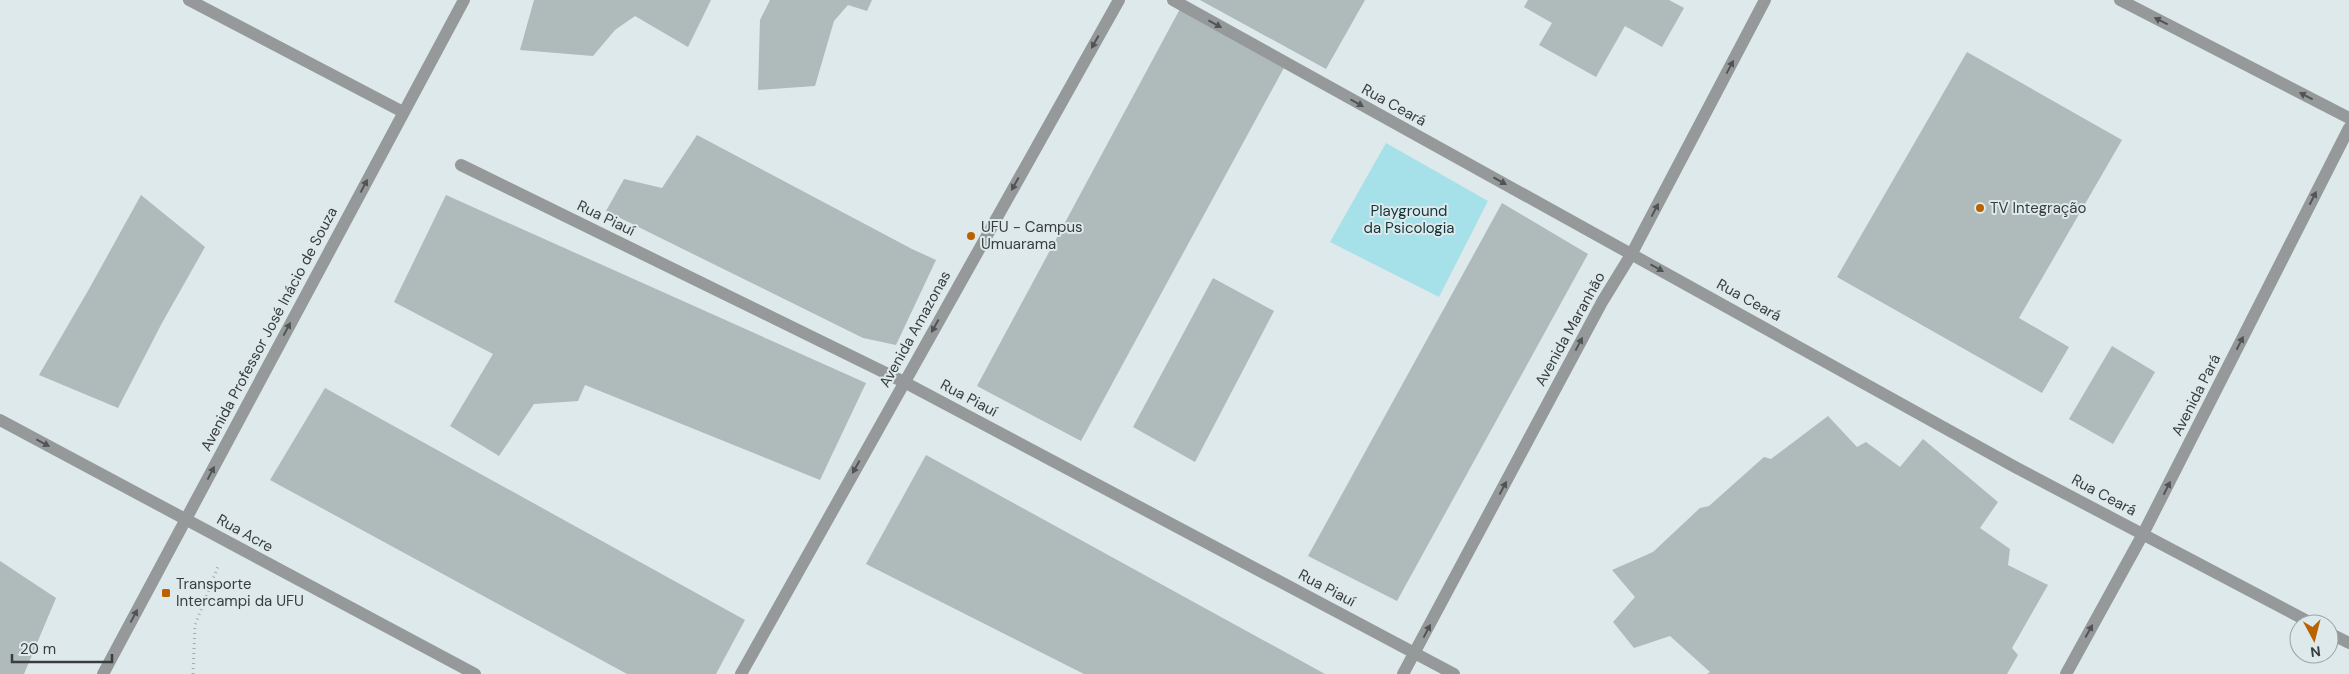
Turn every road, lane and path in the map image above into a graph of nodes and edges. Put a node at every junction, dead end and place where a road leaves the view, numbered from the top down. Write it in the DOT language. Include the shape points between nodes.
graph roads {
  1 [pos="190,0"];
  2 [pos="464,0"];
  3 [pos="1119,0"];
  4 [pos="1173,0"];
  5 [pos="1766,0"];
  6 [pos="2120,0"];
  7 [pos="403,112"];
  8 [pos="2349,118"];
  9 [pos="2349,128"];
  10 [pos="461,165"];
  11 [pos="1632,253"];
  12 [pos="904,382"];
  13 [pos="0,420"];
  14 [pos="187,519"];
  15 [pos="2143,534"];
  16 [pos="228,542"];
  17 [pos="2294,614"];
  18 [pos="1415,653"];
  19 [pos="102,674"];
  20 [pos="193,674"];
  21 [pos="475,674"];
  22 [pos="741,674"];
  23 [pos="1403,674"];
  24 [pos="1454,674"];
  25 [pos="2066,674"];
  1 -- 7 [label="street"];
  2 -- 7 [label="street, Avenida Professor José Inácio de Souza"];
  3 -- 12 [label="street, Avenida Amazonas, one-way"];
  4 -- 11 [label="street, Rua Ceará, one-way"];
  11 -- 5 [label="street, Avenida Maranhão, one-way"];
  8 -- 6 [label="street, one-way"];
  14 -- 7 [label="street, Avenida Professor José Inácio de Souza, one-way"];
  15 -- 9 [label="street, Avenida Pará, one-way"];
  10 -- 12 [label="street, Rua Piauí"];
  11 -- 15 [label="street, Rua Ceará, one-way"];
  18 -- 11 [label="street, Avenida Maranhão, one-way" via="1602,302"];
  12 -- 18 [label="street, Rua Piauí"];
  12 -- 22 [label="street, Avenida Amazonas, one-way"];
  13 -- 14 [label="street, Rua Acre, one-way"];
  14 -- 16 [label="street, Rua Acre"];
  19 -- 14 [label="street, Avenida Professor José Inácio de Souza, one-way"];
  15 -- 17 [label="street, Rua Ceará"];
  25 -- 15 [label="street, Avenida Pará, one-way"];
  16 -- 20 [label="path" via="195,624"];
  16 -- 21 [label="street, Rua Acre"];
  18 -- 23 [label="street, Avenida Maranhão"];
  18 -- 24 [label="street, Rua Piauí"];
}
